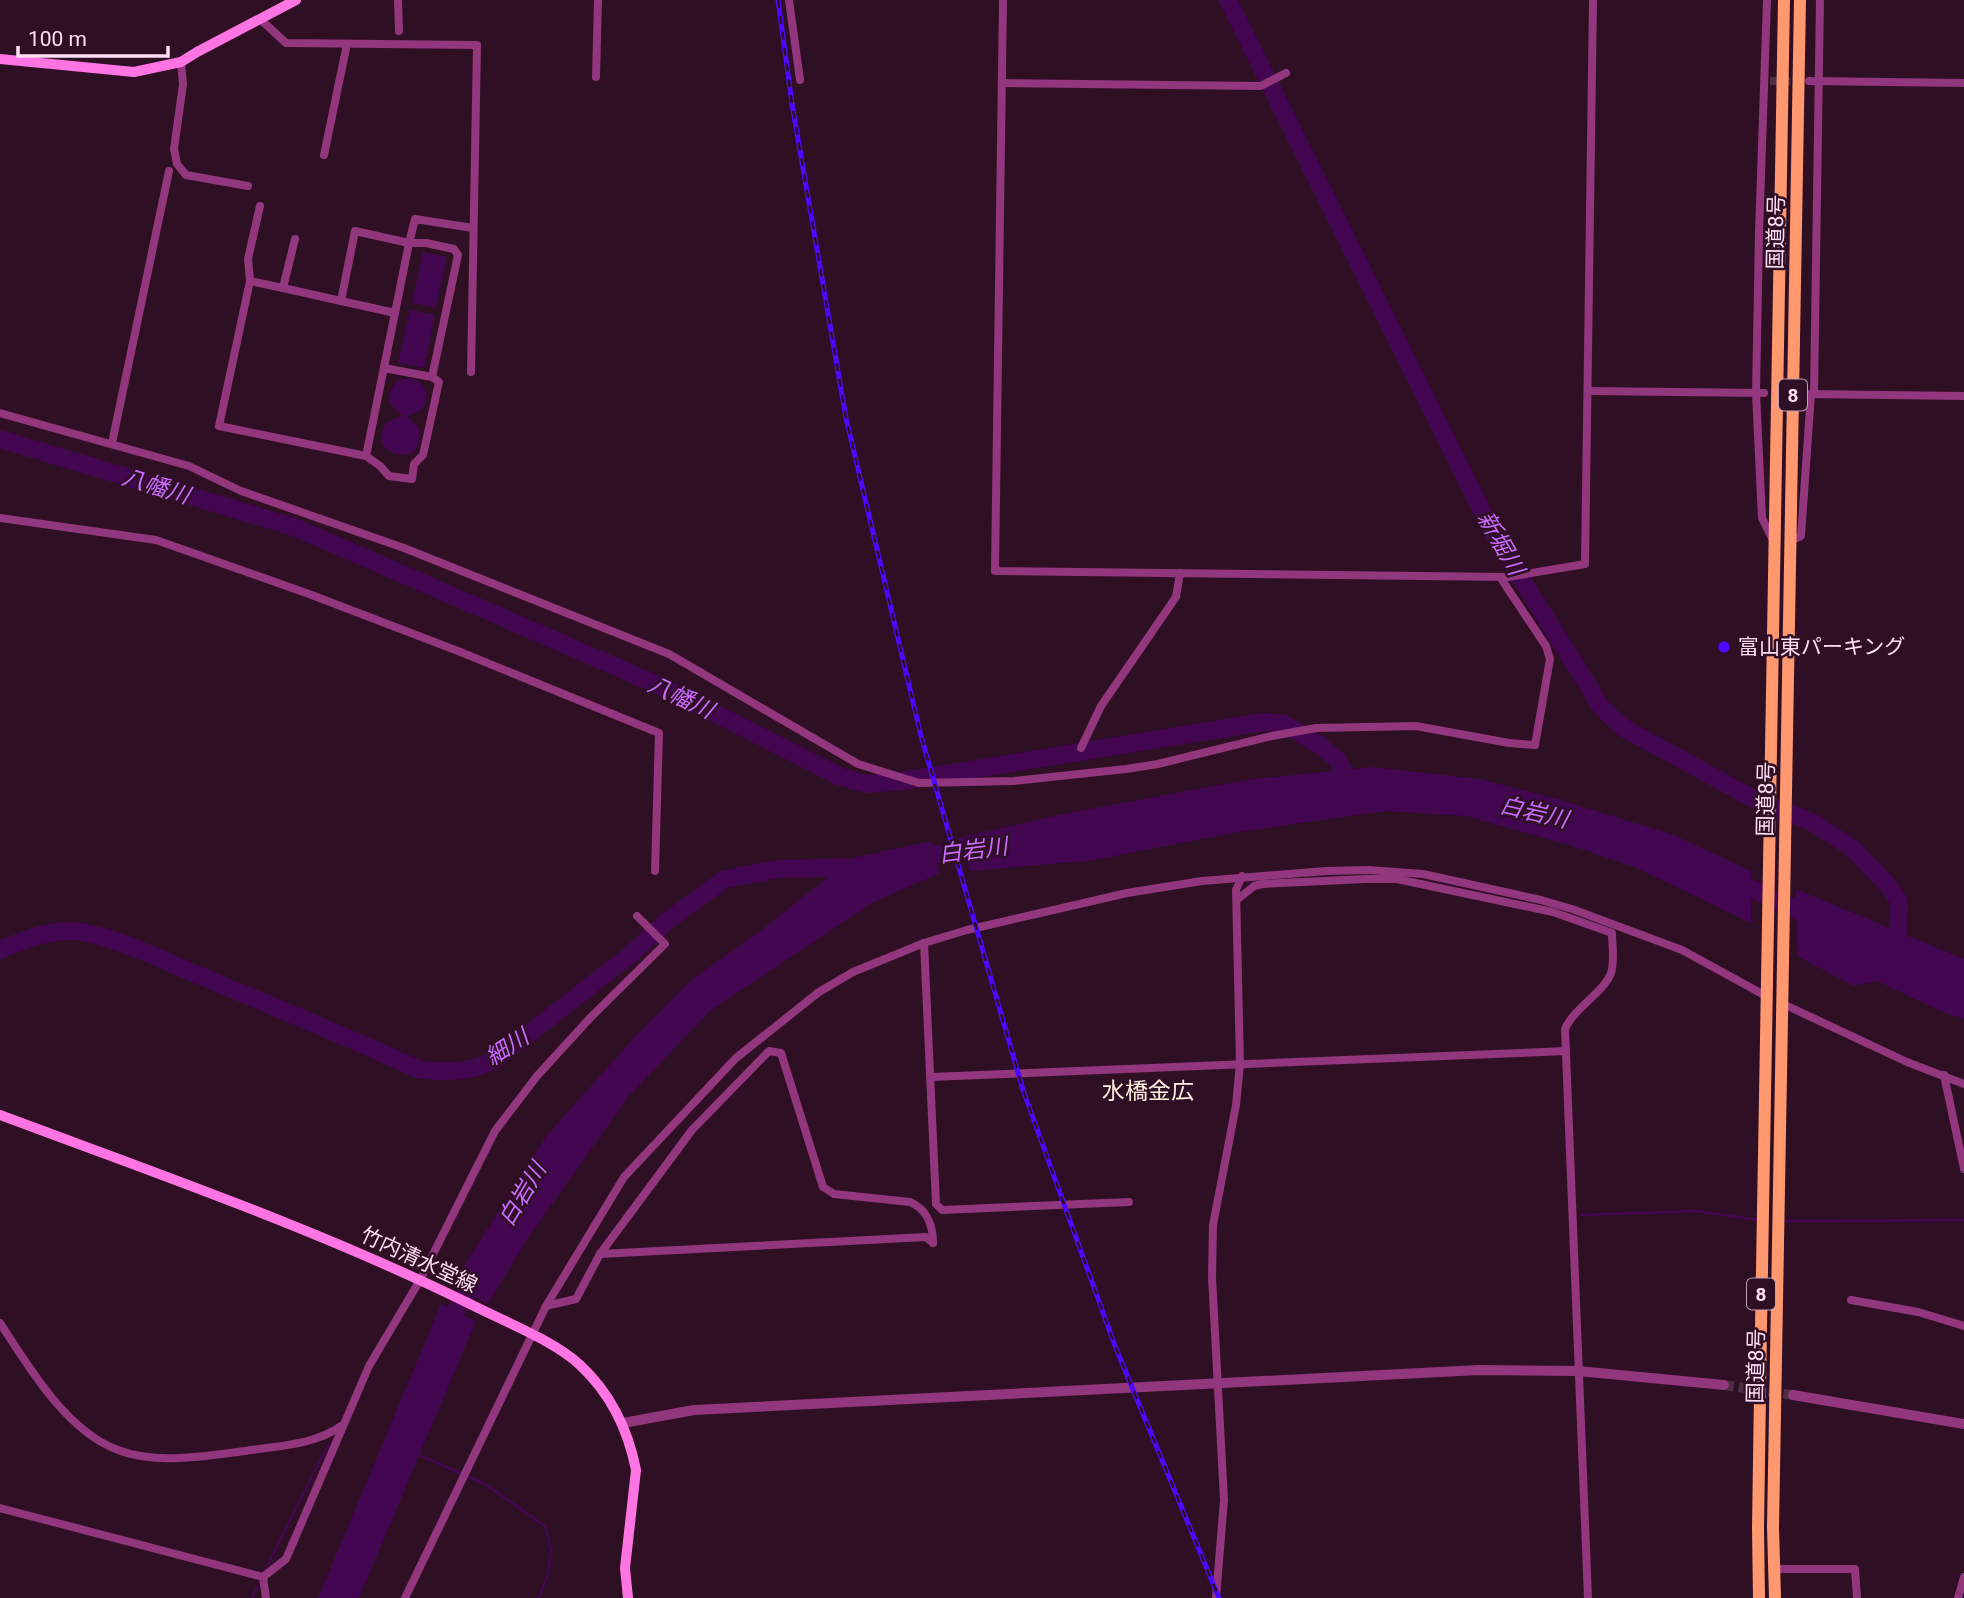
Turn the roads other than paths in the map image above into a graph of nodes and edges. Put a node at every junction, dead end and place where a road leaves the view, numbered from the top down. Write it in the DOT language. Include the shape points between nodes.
graph roads {
  1 [pos="296,0"];
  2 [pos="398,0"];
  3 [pos="598,0"];
  4 [pos="789,0"];
  5 [pos="1003,0"];
  6 [pos="1593,0"];
  7 [pos="1767,0"];
  8 [pos="1784,0"];
  9 [pos="1800,0"];
  10 [pos="1820,0"];
  11 [pos="260,19"];
  12 [pos="399,32"];
  13 [pos="347,44"];
  14 [pos="0,59"];
  15 [pos="181,62"];
  16 [pos="1286,73"];
  17 [pos="596,77"];
  18 [pos="800,80"];
  19 [pos="1814,81"];
  20 [pos="1003,83"];
  21 [pos="1964,83"];
  22 [pos="324,155"];
  23 [pos="169,171"];
  24 [pos="248,186"];
  25 [pos="260,206"];
  26 [pos="473,228"];
  27 [pos="295,239"];
  28 [pos="409,243"];
  29 [pos="250,281"];
  30 [pos="284,288"];
  31 [pos="341,300"];
  32 [pos="395,313"];
  33 [pos="384,368"];
  34 [pos="471,372"];
  35 [pos="432,377"];
  36 [pos="1588,391"];
  37 [pos="1760,393"];
  38 [pos="1810,394"];
  39 [pos="1964,396"];
  40 [pos="0,413"];
  41 [pos="112,443"];
  42 [pos="366,456"];
  43 [pos="0,518"];
  44 [pos="1774,541"];
  45 [pos="1790,541"];
  46 [pos="1180,573"];
  47 [pos="1504,577"];
  48 [pos="1081,748"];
  49 [pos="654,871"];
  50 [pos="1242,876"];
  51 [pos="1238,898"];
  52 [pos="637,916"];
  53 [pos="925,943"];
  54 [pos="1766,993"];
  55 [pos="1781,996"];
  56 [pos="1566,1051"];
  57 [pos="1240,1064"];
  58 [pos="1944,1075"];
  59 [pos="931,1077"];
  60 [pos="1964,1084"];
  61 [pos="0,1115"];
  62 [pos="1964,1169"];
  63 [pos="1129,1202"];
  64 [pos="600,1254"];
  65 [pos="420,1280"];
  66 [pos="1851,1300"];
  67 [pos="546,1306"];
  68 [pos="0,1323"];
  69 [pos="1964,1326"];
  70 [pos="530,1334"];
  71 [pos="1578,1371"];
  72 [pos="1218,1383"];
  73 [pos="1724,1385"];
  74 [pos="1793,1395"];
  75 [pos="623,1423"];
  76 [pos="344,1424"];
  77 [pos="1964,1424"];
  78 [pos="0,1508"];
  79 [pos="1774,1569"];
  80 [pos="263,1577"];
  81 [pos="1964,1577"];
  82 [pos="266,1598"];
  83 [pos="405,1598"];
  84 [pos="628,1598"];
  85 [pos="1216,1598"];
  86 [pos="1588,1598"];
  87 [pos="1759,1598"];
  88 [pos="1774,1598"];
  89 [pos="1857,1598"];
  90 [pos="1958,1598"];
  1 -- 11 [label="main road"];
  2 -- 12 [label="street"];
  3 -- 17 [label="street"];
  4 -- 18 [label="street"];
  5 -- 20 [label="street"];
  6 -- 36 [label="street"];
  7 -- 37 [label="street"];
  8 -- 44 [label="highway, 国道8号 / 8"];
  9 -- 45 [label="highway, 国道8号 / 8"];
  10 -- 19 [label="street"];
  11 -- 13 [label="street" via="286,43"];
  11 -- 15 [label="main road"];
  13 -- 22 [label="street"];
  13 -- 26 [label="street" via="477,45"];
  14 -- 15 [label="main road" via="134,72"];
  15 -- 24 [label="street" via="183,84 174,149 177,164 186,175"];
  16 -- 20 [label="street" via="1261,86"];
  19 -- 21 [label="street"];
  19 -- 38 [label="street"];
  20 -- 46 [label="street" via="995,571"];
  23 -- 41 [label="street"];
  25 -- 29 [label="street" via="248,259"];
  26 -- 28 [label="street" via="415,219"];
  26 -- 34 [label="street"];
  27 -- 30 [label="street"];
  28 -- 31 [label="street" via="355,231"];
  28 -- 32 [label="street"];
  28 -- 35 [label="street" via="454,249 458,255"];
  29 -- 30 [label="street"];
  29 -- 42 [label="street" via="219,426"];
  30 -- 31 [label="street"];
  31 -- 32 [label="street"];
  32 -- 33 [label="street"];
  33 -- 35 [label="street"];
  33 -- 42 [label="street"];
  35 -- 42 [label="street" via="439,382 423,455 414,464 412,479 389,476"];
  36 -- 37 [label="street"];
  36 -- 47 [label="street" via="1585,564"];
  37 -- 44 [label="street" via="1762,518"];
  38 -- 39 [label="street"];
  38 -- 45 [label="street" via="1801,536"];
  40 -- 41 [label="street"];
  41 -- 47 [label="street" via="188,466 241,491 404,548 669,654 858,764 919,783 1014,782 1148,766 1316,728 1416,726 1535,745 1550,659"];
  43 -- 49 [label="street" via="156,540 408,632 659,733"];
  44 -- 54 [label="highway, 国道8号 / 8"];
  45 -- 55 [label="highway, 国道8号 / 8"];
  46 -- 47 [label="street"];
  46 -- 48 [label="street" via="1177,597 1101,706"];
  50 -- 51 [label="street"];
  50 -- 53 [label="street" via="1127,893"];
  50 -- 54 [label="street" via="1368,870 1423,874 1541,900 1682,950"];
  51 -- 56 [label="street" via="1262,884 1397,879 1553,912 1612,933 1610,977 1568,1023"];
  51 -- 57 [label="street"];
  52 -- 65 [label="street" via="665,944 537,1076 495,1132"];
  53 -- 59 [label="street"];
  53 -- 67 [label="street" via="853,972 819,992 736,1059 624,1177"];
  54 -- 87 [label="highway, 国道8号 / 8"];
  55 -- 58 [label="street" via="1907,1062"];
  55 -- 79 [label="highway, 国道8号 / 8"];
  56 -- 57 [label="street"];
  56 -- 71 [label="street"];
  57 -- 59 [label="street"];
  57 -- 72 [label="street" via="1213,1225"];
  58 -- 60 [label="street"];
  58 -- 62 [label="street"];
  59 -- 63 [label="street" via="936,1204 942,1210"];
  61 -- 65 [label="main road, 竹内清水堂線" via="272,1216"];
  64 -- 64 [label="street" via="926,1237 933,1244 933,1233 919,1206 910,1202 834,1194 823,1188 781,1053 769,1051 692,1130"];
  64 -- 67 [label="street" via="576,1299"];
  65 -- 70 [label="main road, 竹内清水堂線"];
  65 -- 76 [label="street" via="369,1366"];
  66 -- 69 [label="street"];
  67 -- 70 [label="street"];
  68 -- 76 [label="street" via="52,1397 99,1442 119,1451 157,1458 216,1455 326,1437"];
  70 -- 75 [label="main road, 竹内清水堂線" via="577,1362 600,1385"];
  70 -- 83 [label="street"];
  71 -- 72 [label="street" via="1479,1370"];
  71 -- 73 [label="street"];
  71 -- 86 [label="street"];
  72 -- 75 [label="street" via="694,1410"];
  72 -- 85 [label="street" via="1224,1500"];
  74 -- 77 [label="street"];
  75 -- 84 [label="main road, 竹内清水堂線" via="636,1470 625,1568"];
  76 -- 80 [label="street" via="286,1559"];
  78 -- 80 [label="street"];
  79 -- 88 [label="highway, 国道8号 / 8"];
  79 -- 89 [label="street" via="1855,1569"];
  80 -- 82 [label="street"];
  81 -- 90 [label="street"];
}
